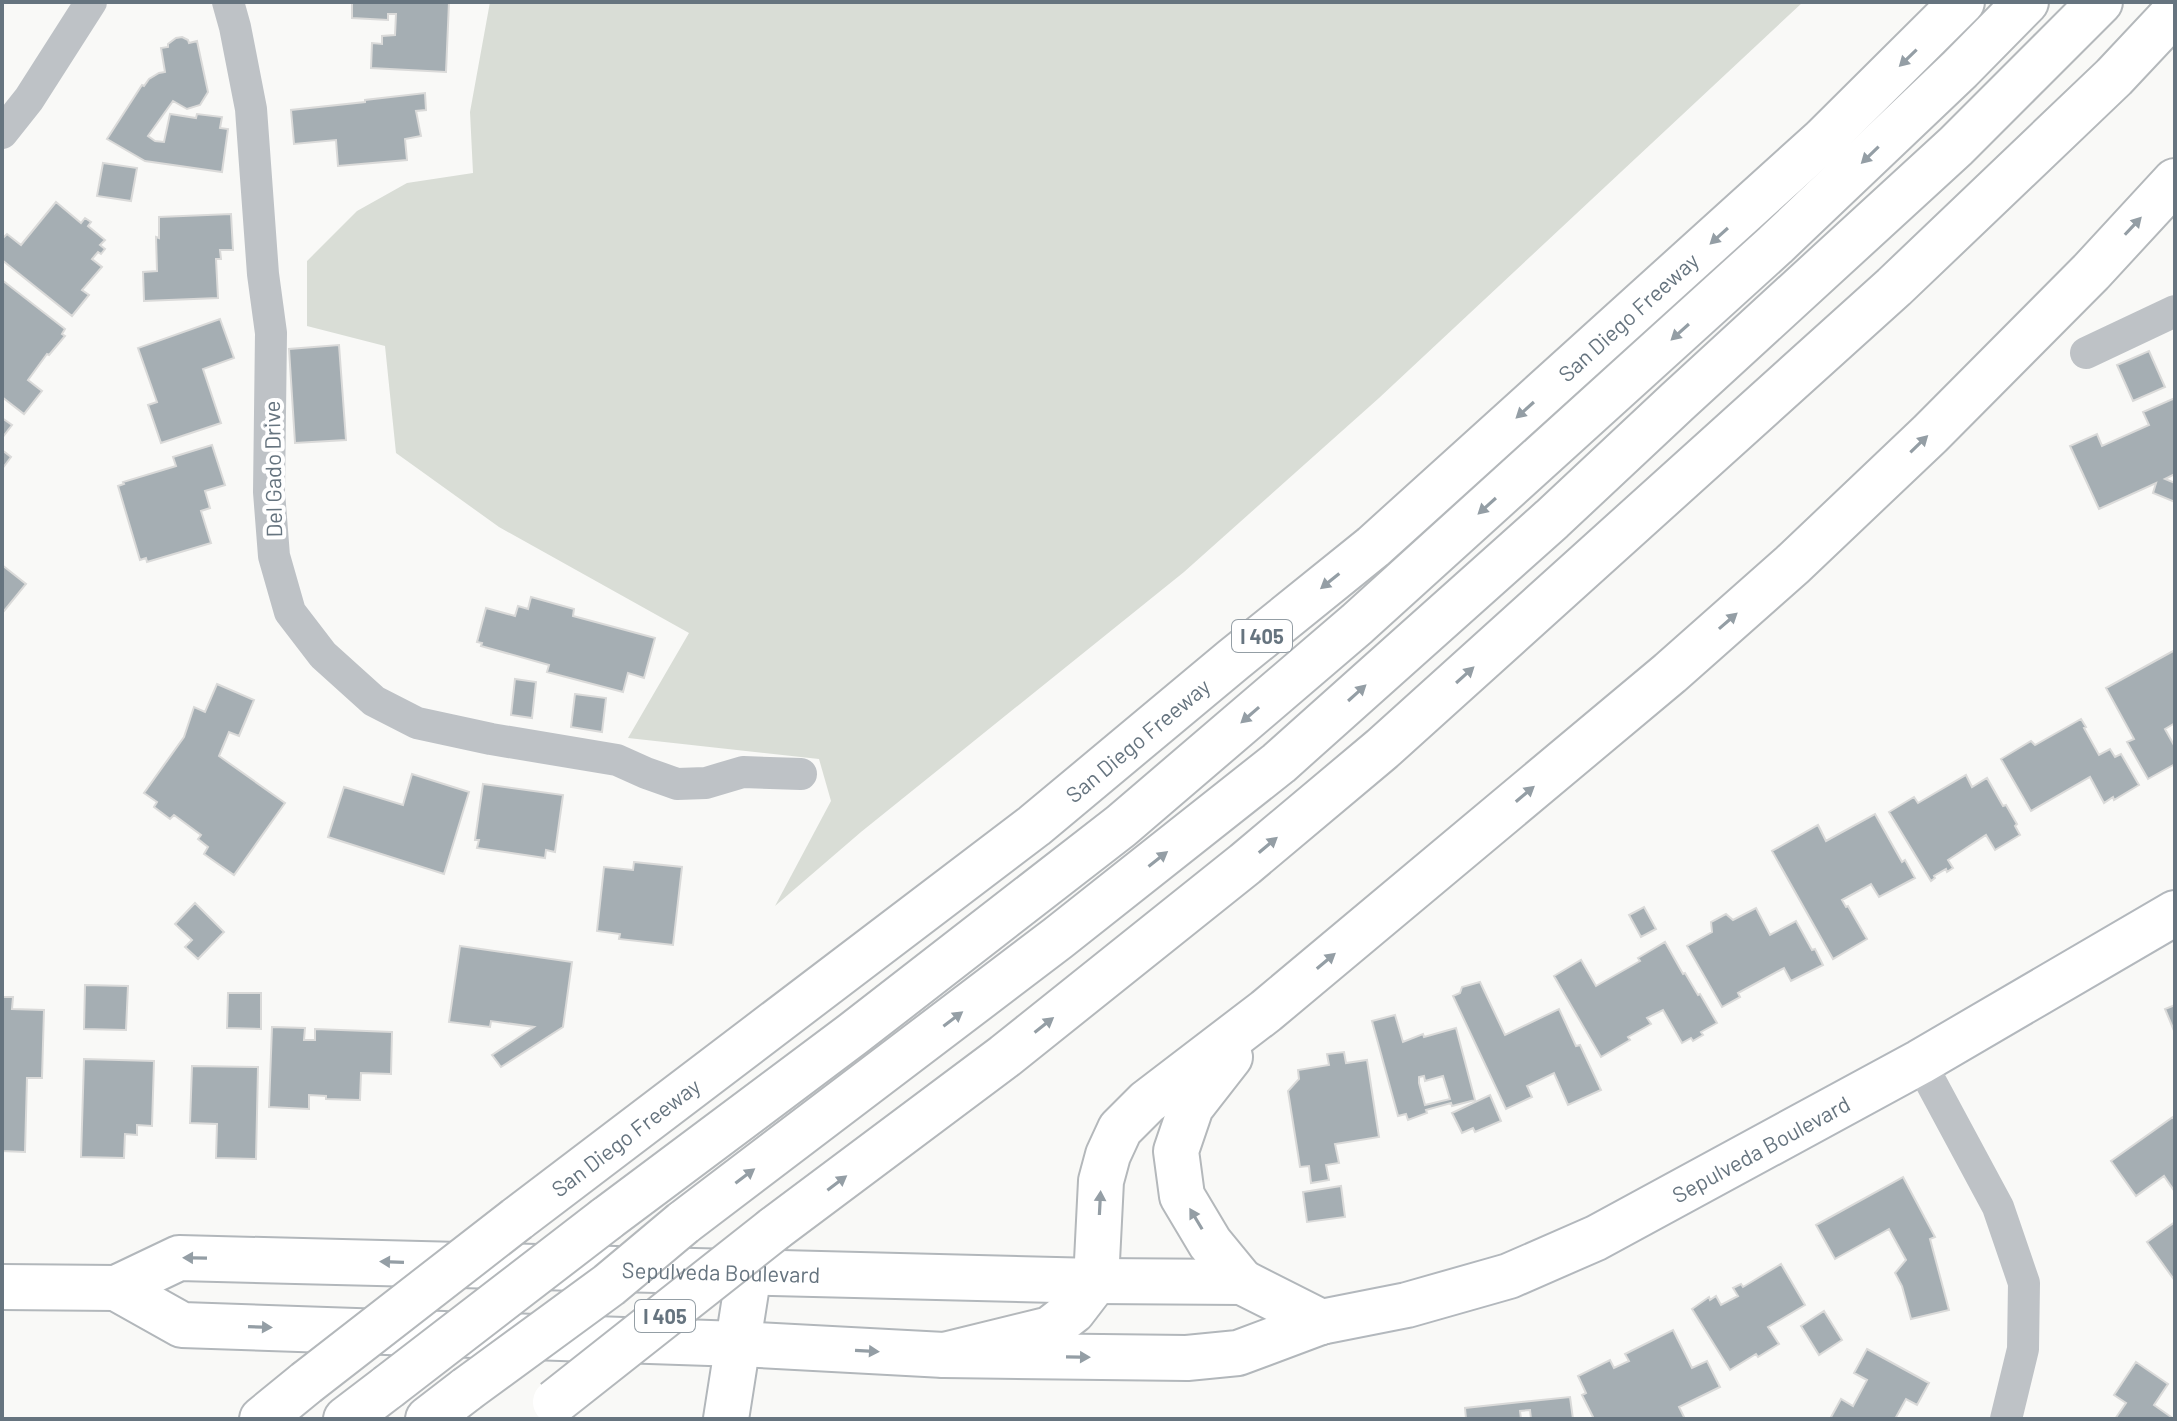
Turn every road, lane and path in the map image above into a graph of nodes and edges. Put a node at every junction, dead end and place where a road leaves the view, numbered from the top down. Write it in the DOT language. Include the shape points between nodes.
graph roads {
  1 [pos="91,2"];
  2 [pos="228,2"];
  3 [pos="1962,2"];
  4 [pos="2026,2"];
  5 [pos="2100,2"];
  6 [pos="2175,12"];
  7 [pos="2,133"];
  8 [pos="2175,181"];
  9 [pos="2175,311"];
  10 [pos="2086,353"];
  11 [pos="801,774"];
  12 [pos="2175,913"];
  13 [pos="1266,1011"];
  14 [pos="1920,1062"];
  15 [pos="749,1272"];
  16 [pos="1096,1281"];
  17 [pos="1242,1282"];
  18 [pos="2,1287"];
  19 [pos="116,1288"];
  20 [pos="1321,1322"];
  21 [pos="739,1344"];
  22 [pos="944,1355"];
  23 [pos="544,1411"];
  24 [pos="262,1419"];
  25 [pos="346,1419"];
  26 [pos="428,1419"];
  27 [pos="726,1419"];
  28 [pos="2006,1419"];
  1 -- 7 [label="street"];
  2 -- 11 [label="street, Del Gado Drive" via="251,109 271,333 270,505 274,556 290,612 323,655 374,701 417,723 617,760 677,784 706,783 743,772"];
  3 -- 24 [label="main road, San Diego Freeway / I 405, one-way, bridge" via="1812,150 1373,547 1034,826"];
  4 -- 25 [label="main road, one-way, bridge" via="1775,245 1357,624 1121,826"];
  26 -- 5 [label="main road, one-way, bridge" via="609,1285 1279,763 1956,146"];
  23 -- 6 [label="main road, I 405, one-way, bridge" via="1005,1056 1382,749 1894,287"];
  13 -- 8 [label="main road, one-way" via="1792,565 1930,434"];
  9 -- 10 [label="street"];
  12 -- 14 [label="main road, Sepulveda Boulevard"];
  16 -- 13 [label="main road, one-way" via="1101,1181 1120,1129 1147,1102"];
  17 -- 13 [label="main road, one-way" via="1182,1196 1176,1151 1191,1107"];
  14 -- 20 [label="main road, Sepulveda Boulevard" via="1596,1238 1509,1276"];
  14 -- 28 [label="street" via="1998,1207 2024,1283 2023,1349"];
  15 -- 16 [label="main road, Sepulveda Boulevard"];
  15 -- 19 [label="main road, Sepulveda Boulevard, one-way" via="179,1258"];
  15 -- 21 [label="main road"];
  16 -- 17 [label="main road, Sepulveda Boulevard"];
  16 -- 22 [label="main road" via="1073,1311 1050,1329"];
  17 -- 20 [label="main road, Sepulveda Boulevard"];
  18 -- 19 [label="main road, Sepulveda Boulevard"];
  19 -- 21 [label="main road, Sepulveda Boulevard, one-way" via="182,1325"];
  22 -- 20 [label="main road, Sepulveda Boulevard, one-way" via="1200,1357 1238,1353"];
  21 -- 22 [label="main road, Sepulveda Boulevard, one-way"];
  21 -- 27 [label="main road"];
}
